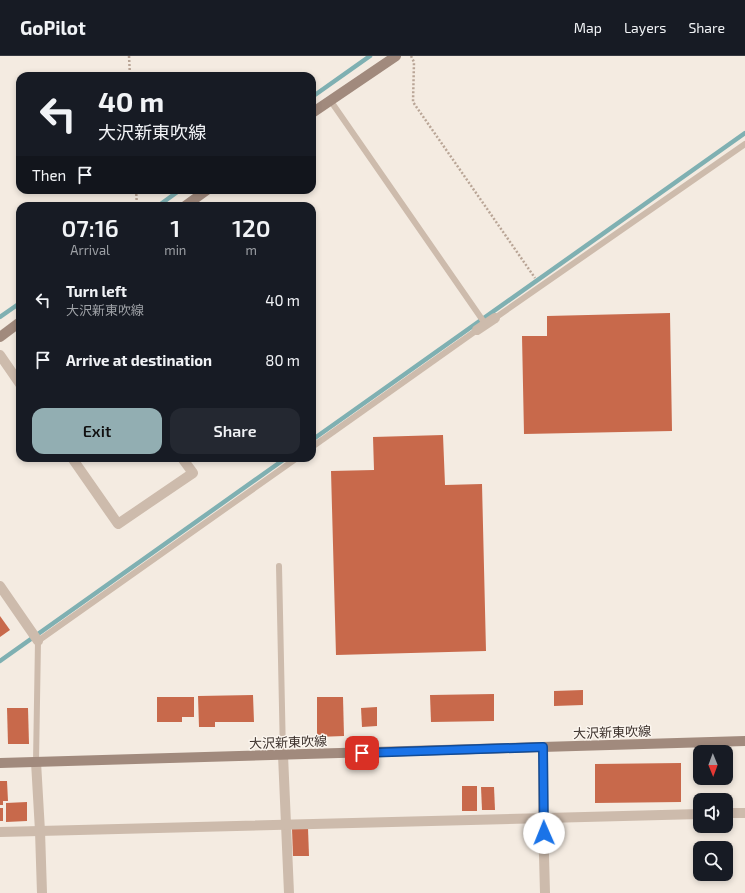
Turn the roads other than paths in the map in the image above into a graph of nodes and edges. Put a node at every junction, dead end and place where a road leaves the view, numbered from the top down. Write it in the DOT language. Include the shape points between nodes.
graph roads {
  1 [pos="396,56"];
  2 [pos="330,100"];
  3 [pos="316,110"];
  4 [pos="745,144"];
  5 [pos="202,194"];
  6 [pos="190,202"];
  7 [pos="495,318"];
  8 [pos="16,325"];
  9 [pos="482,328"];
  10 [pos="0,337"];
  11 [pos="0,356"];
  12 [pos="16,378"];
  13 [pos="316,444"];
  14 [pos="75,462"];
  15 [pos="185,462"];
  16 [pos="291,462"];
  17 [pos="279,566"];
  18 [pos="0,586"];
  19 [pos="38,641"];
  20 [pos="745,741"];
  21 [pos="543,747"];
  22 [pos="283,755"];
  23 [pos="36,762"];
  24 [pos="0,763"];
  25 [pos="745,813"];
  26 [pos="693,814"];
  27 [pos="733,814"];
  28 [pos="543,818"];
  29 [pos="286,825"];
  30 [pos="40,831"];
  31 [pos="0,832"];
  32 [pos="42,893"];
  33 [pos="289,893"];
  34 [pos="545,893"];
  1 -- 2 [label="main road"];
  2 -- 3 [label="main road"];
  2 -- 9 [label="lane"];
  4 -- 7 [label="lane"];
  5 -- 6 [label="main road"];
  7 -- 9 [label="street"];
  8 -- 10 [label="main road"];
  9 -- 13 [label="lane"];
  11 -- 12 [label="street"];
  14 -- 15 [label="street" via="118,524 193,473"];
  16 -- 19 [label="lane"];
  17 -- 22 [label="lane"];
  18 -- 19 [label="street"];
  19 -- 23 [label="lane"];
  20 -- 21 [label="main road, 大沢新東吹線"];
  21 -- 22 [label="main road, 大沢新東吹線"];
  21 -- 28 [label="street"];
  22 -- 23 [label="main road, 大沢新東吹線"];
  22 -- 29 [label="street"];
  23 -- 24 [label="main road, 大沢新東吹線"];
  23 -- 30 [label="street"];
  25 -- 27 [label="street"];
  26 -- 28 [label="street"];
  28 -- 29 [label="street"];
  28 -- 34 [label="street"];
  29 -- 30 [label="street"];
  29 -- 33 [label="street"];
  30 -- 31 [label="street"];
  30 -- 32 [label="street"];
}
